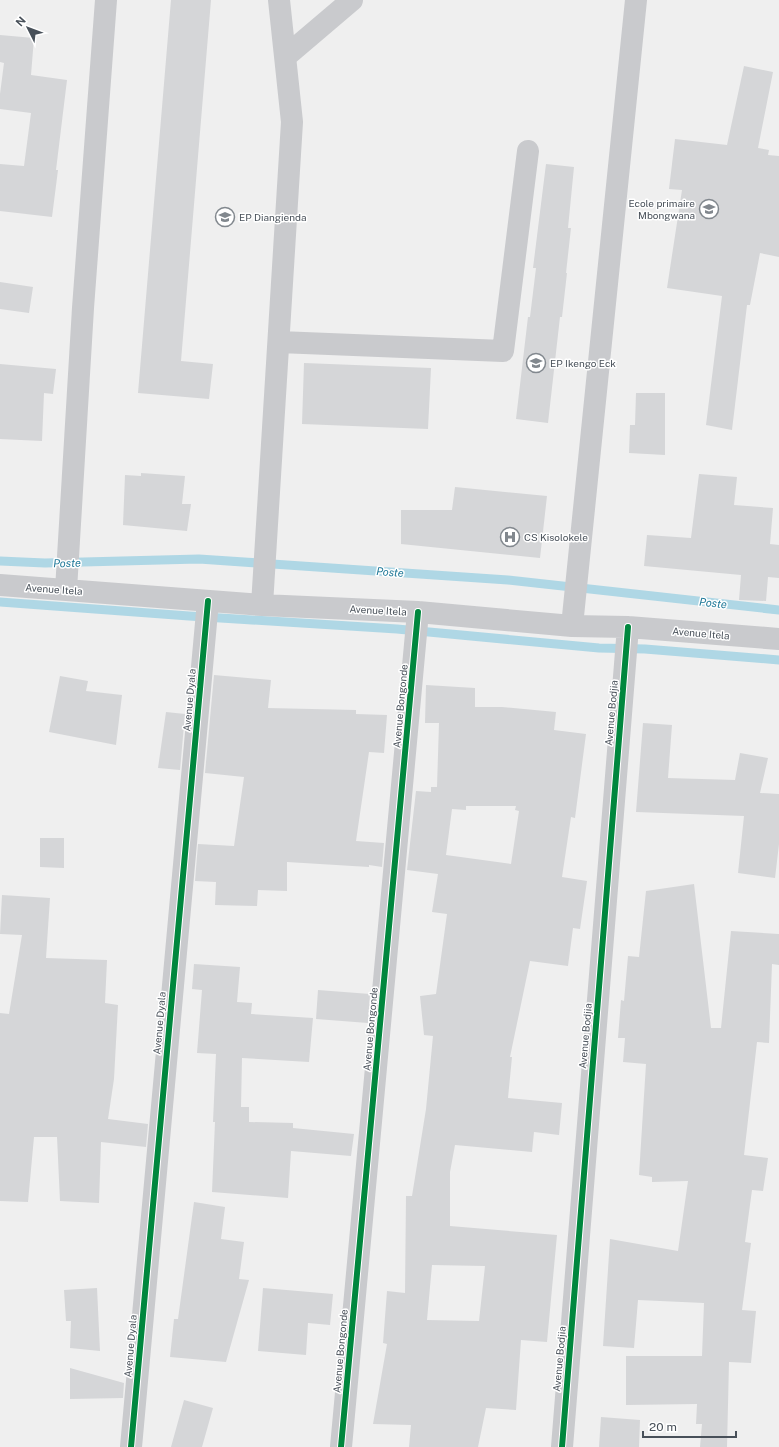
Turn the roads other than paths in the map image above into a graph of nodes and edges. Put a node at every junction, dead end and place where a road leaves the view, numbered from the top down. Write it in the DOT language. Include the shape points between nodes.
graph roads {
  1 [pos="106,0"];
  2 [pos="279,0"];
  3 [pos="352,0"];
  4 [pos="636,0"];
  5 [pos="285,57"];
  6 [pos="528,151"];
  7 [pos="278,342"];
  8 [pos="0,585"];
  9 [pos="66,590"];
  10 [pos="208,601"];
  11 [pos="262,605"];
  12 [pos="418,612"];
  13 [pos="572,626"];
  14 [pos="628,627"];
  15 [pos="779,639"];
  16 [pos="131,1447"];
  17 [pos="341,1447"];
  18 [pos="562,1447"];
  1 -- 9 [label="street" via="83,308"];
  2 -- 5 [label="street"];
  3 -- 5 [label="street"];
  4 -- 13 [label="street"];
  5 -- 7 [label="street" via="292,122"];
  6 -- 7 [label="street" via="503,351"];
  7 -- 11 [label="street"];
  8 -- 9 [label="street, Avenue Itela"];
  9 -- 10 [label="street, Avenue Itela"];
  10 -- 11 [label="street, Avenue Itela"];
  10 -- 16 [label="street, Avenue Dyala"];
  11 -- 12 [label="street, Avenue Itela"];
  12 -- 13 [label="street, Avenue Itela"];
  12 -- 17 [label="street, Avenue Bongonde"];
  13 -- 14 [label="street, Avenue Itela"];
  14 -- 15 [label="street, Avenue Itela"];
  14 -- 18 [label="street, Avenue Bodjia"];
}
